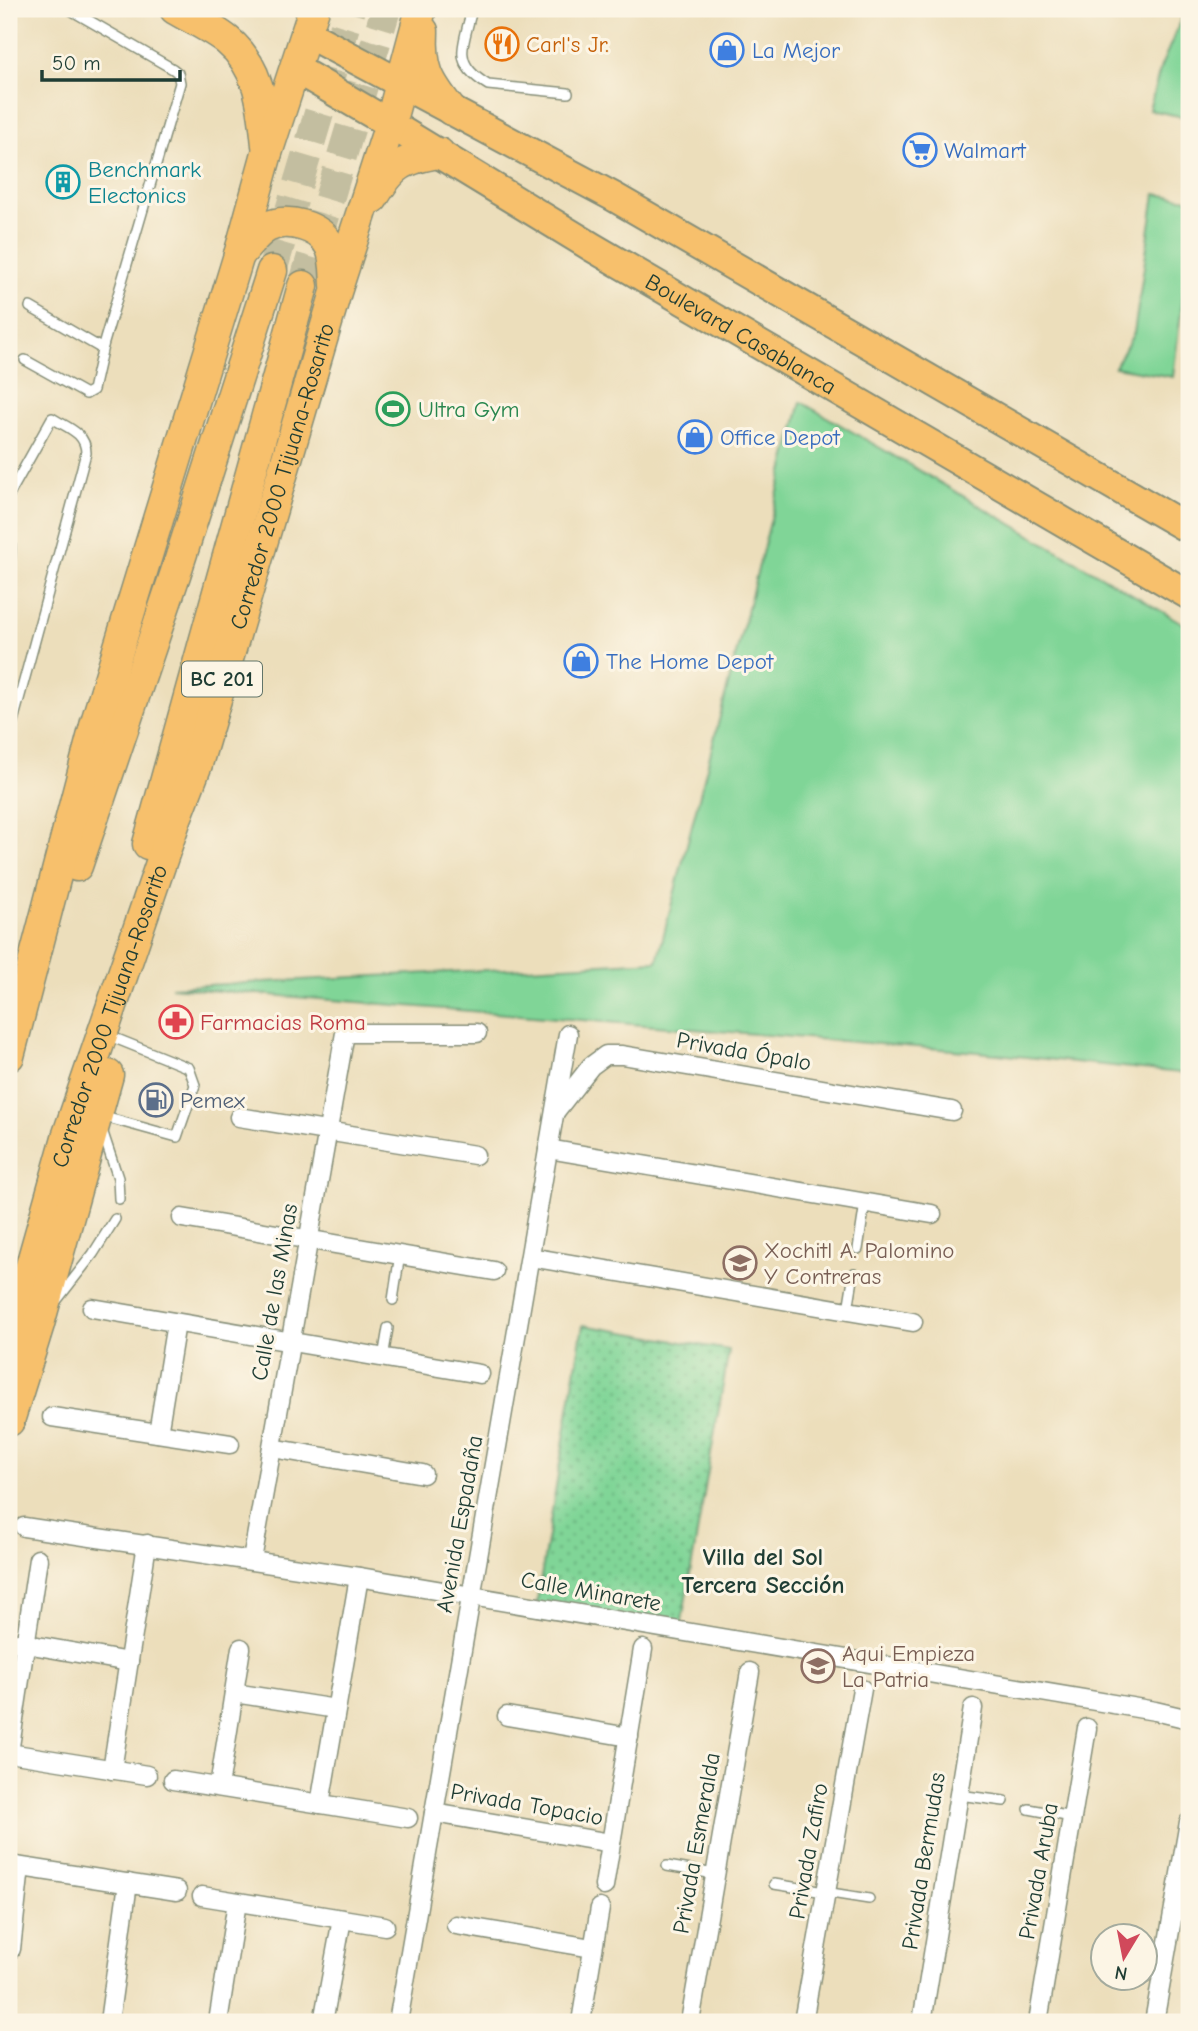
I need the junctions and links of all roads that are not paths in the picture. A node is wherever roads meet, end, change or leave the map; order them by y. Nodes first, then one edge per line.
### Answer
1 (69, 9) edge
2 (175, 9) edge
3 (423, 9) edge
4 (471, 9) edge
5 (310, 21) edge
6 (296, 69) junction
7 (401, 83) junction
8 (568, 93) dead end
9 (451, 110) junction
10 (390, 124) junction
11 (267, 153) junction
12 (439, 153) junction
13 (358, 222) junction
14 (239, 255) junction
15 (272, 271) tunnel mouth
16 (303, 286) tunnel mouth
17 (336, 292) junction
18 (30, 307) dead end
19 (103, 346) junction
20 (25, 360) dead end
21 (9, 495) edge
22 (9, 523) edge
23 (1189, 529) edge
24 (9, 575) edge
25 (1189, 595) edge
26 (96, 722) junction
27 (9, 736) edge
28 (197, 764) junction
29 (9, 988) edge
30 (477, 1032) dead end
31 (568, 1034) dead end
32 (117, 1039) junction
33 (9, 1056) edge
34 (9, 1067) edge
35 (952, 1111) dead end
36 (554, 1113) junction
37 (97, 1115) junction
38 (239, 1117) dead end
39 (327, 1131) junction
40 (68, 1134) junction
41 (548, 1149) junction
42 (475, 1155) dead end
43 (119, 1199) dead end
44 (866, 1203) junction
45 (932, 1214) dead end
46 (182, 1218) dead end
47 (115, 1219) dead end
48 (309, 1239) junction
49 (858, 1249) dead end
50 (400, 1254) junction
51 (530, 1257) junction
52 (494, 1271) dead end
53 (854, 1273) dead end
54 (393, 1300) dead end
55 (92, 1308) dead end
56 (848, 1310) junction
57 (914, 1321) dead end
58 (176, 1323) junction
59 (39, 1324) junction
60 (388, 1328) dead end
61 (290, 1342) junction
62 (9, 1343) edge
63 (383, 1358) junction
64 (481, 1374) dead end
65 (52, 1417) dead end
66 (9, 1421) edge
67 (158, 1433) junction
68 (230, 1444) dead end
69 (272, 1448) junction
70 (423, 1474) dead end
71 (24, 1527) dead end
72 (147, 1544) junction
73 (38, 1559) dead end
74 (252, 1560) junction
75 (359, 1577) junction
76 (471, 1596) junction
77 (17, 1642) edge
78 (241, 1648) dead end
79 (643, 1649) dead end
80 (129, 1662) junction
81 (750, 1672) dead end
82 (862, 1689) dead end
83 (234, 1693) junction
84 (336, 1709) junction
85 (972, 1709) dead end
86 (507, 1716) dead end
87 (1189, 1719) edge
88 (1087, 1728) dead end
89 (629, 1737) junction
90 (9, 1753) edge
91 (112, 1770) junction
92 (147, 1775) dead end
93 (173, 1780) dead end
94 (219, 1787) junction
95 (959, 1794) junction
96 (1004, 1801) dead end
97 (320, 1804) junction
98 (1029, 1809) dead end
99 (434, 1813) junction
100 (1072, 1817) junction
101 (408, 1818) dead end
102 (1189, 1825) edge
103 (611, 1843) junction
104 (14, 1866) edge
105 (667, 1866) dead end
106 (715, 1874) junction
107 (128, 1883) junction
108 (774, 1884) dead end
109 (604, 1886) dead end
110 (177, 1891) dead end
111 (825, 1894) junction
112 (202, 1896) dead end
113 (869, 1899) dead end
114 (237, 1902) junction
115 (600, 1908) dead end
116 (342, 1919) junction
117 (456, 1925) dead end
118 (385, 1926) dead end
119 (592, 1948) junction
120 (11, 1949) dead end
121 (329, 2021) edge
122 (109, 2022) edge
123 (218, 2022) edge
124 (398, 2022) edge
125 (581, 2022) edge
126 (690, 2022) edge
127 (803, 2022) edge
128 (922, 2022) edge
129 (1038, 2022) edge
130 (1154, 2022) edge

1 - 19 lane
2 - 11 highway
3 - 7 highway, Corredor 2000 Tijuana-Rosarito / BC 201
3 - 9 highway
4 - 8 lane
5 - 6 highway
5 - 7 main road
6 - 10 main road, Boulevard Casablanca
6 - 11 highway
7 - 9 main road
7 - 10 highway, Corredor 2000 Tijuana-Rosarito / BC 201
9 - 23 main road
10 - 12 main road, Boulevard Casablanca
10 - 13 highway, Corredor 2000 Tijuana-Rosarito / BC 201
11 - 14 highway
12 - 13 highway
12 - 25 main road, Boulevard Casablanca
13 - 17 highway, Corredor 2000 Tijuana-Rosarito / BC 201
14 - 17 highway
14 - 26 highway
15 - 34 highway
16 - 40 highway
17 - 28 highway, Corredor 2000 Tijuana-Rosarito / BC 201
18 - 19 lane
19 - 20 lane
21 - 27 lane
22 - 24 lane
26 - 29 highway
26 - 33 highway
28 - 32 highway
28 - 40 highway, Corredor 2000 Tijuana-Rosarito / BC 201
30 - 39 street, Calle de las Minas
31 - 36 street, Avenida Espadaña
32 - 37 highway
32 - 37 lane
35 - 36 street, Privada Ópalo
36 - 41 street, Avenida Espadaña
37 - 43 lane
37 - 59 highway
38 - 39 street
39 - 42 street
39 - 48 street, Calle de las Minas
40 - 62 highway, Corredor 2000 Tijuana-Rosarito / BC 201
41 - 44 street
41 - 51 street, Avenida Espadaña
44 - 45 street
44 - 49 lane
46 - 48 street
47 - 59 lane
48 - 50 street
48 - 61 street, Calle de las Minas
50 - 52 street
50 - 54 lane
51 - 56 street
51 - 76 street, Avenida Espadaña
53 - 56 lane
55 - 58 street
56 - 57 street
58 - 61 street
58 - 67 street
59 - 66 highway
60 - 63 lane
61 - 63 street
61 - 69 street, Calle de las Minas
63 - 64 street
65 - 67 street
67 - 68 street
69 - 70 street
69 - 74 street, Calle de las Minas
71 - 72 street, Calle Minarete
72 - 74 street, Calle Minarete
72 - 80 street
73 - 77 street
74 - 75 street, Calle Minarete
75 - 76 street, Calle Minarete
75 - 84 street
76 - 87 street, Calle Minarete
76 - 99 street, Avenida Espadaña
77 - 80 street
77 - 90 street
78 - 83 street
79 - 89 street, Privada Topacio
80 - 91 street
81 - 106 street, Privada Esmeralda
82 - 111 street, Privada Zafiro
83 - 84 street
83 - 94 street
84 - 97 street
85 - 95 street, Privada Bermudas
86 - 89 street
88 - 100 street, Privada Aruba
89 - 103 street, Privada Topacio
90 - 91 street
91 - 92 street
93 - 94 street
94 - 97 street
95 - 96 lane
95 - 128 street, Privada Bermudas
97 - 101 street
98 - 100 lane
99 - 103 street, Privada Topacio
99 - 124 street, Avenida Espadaña
100 - 129 street, Privada Aruba
102 - 130 street
103 - 109 street, Privada Topacio
104 - 107 street
104 - 120 street
105 - 106 lane
106 - 126 street, Privada Esmeralda
107 - 110 street
107 - 122 street
108 - 111 lane
111 - 113 lane
111 - 127 street, Privada Zafiro
112 - 114 street
114 - 116 street
114 - 123 street
115 - 119 street
116 - 118 street
116 - 121 street
117 - 119 street
119 - 125 street

